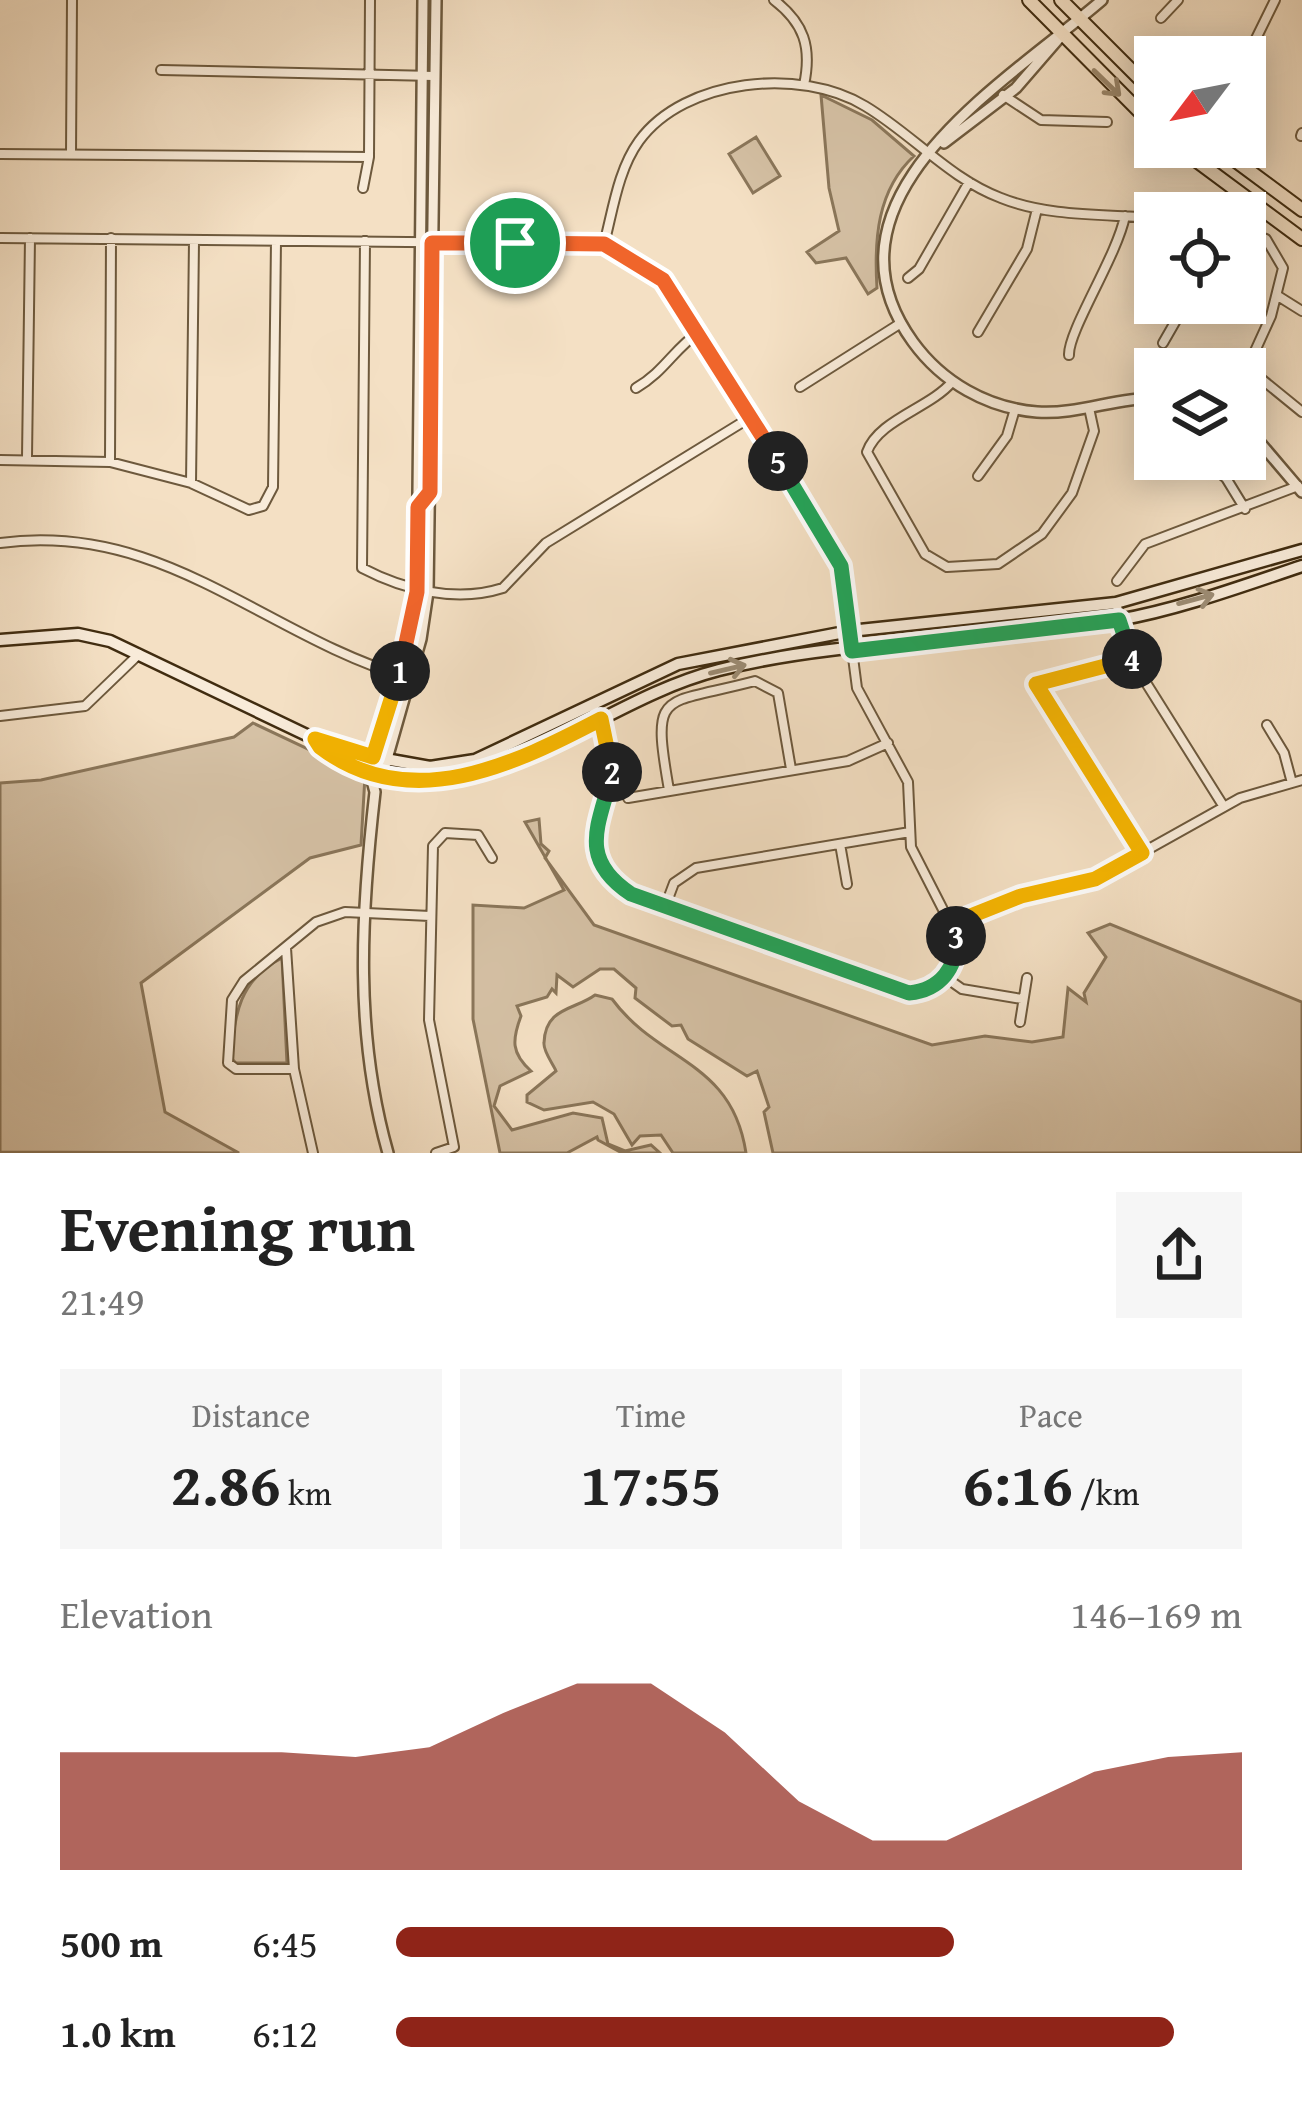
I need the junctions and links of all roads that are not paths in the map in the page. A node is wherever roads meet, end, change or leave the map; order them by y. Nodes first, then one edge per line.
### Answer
1 (72, 0) edge
2 (370, 0) edge
3 (423, 0) edge
4 (436, 0) edge
5 (774, 0) edge
6 (1029, 0) edge
7 (1061, 0) edge
8 (1102, 0) edge
9 (1178, 0) edge
10 (1275, 0) edge
11 (1161, 18) dead end
12 (1079, 20) junction
13 (1060, 36) junction
14 (1257, 36) edge
15 (161, 70) dead end
16 (370, 73) junction
17 (1134, 74) edge
18 (421, 75) junction
19 (434, 76) junction
20 (804, 85) junction
21 (996, 88) junction
22 (1006, 97) junction
23 (1134, 107) edge
24 (1107, 122) dead end
25 (930, 153) junction
26 (0, 154) edge
27 (71, 154) junction
28 (369, 157) junction
29 (1206, 168) edge
30 (1245, 168) edge
31 (969, 182) junction
32 (363, 188) dead end
33 (1037, 209) junction
34 (1302, 210) edge
35 (1125, 216) junction
36 (1134, 217) edge
37 (0, 238) edge
38 (30, 238) junction
39 (111, 238) junction
40 (1302, 239) edge
41 (194, 241) junction
42 (276, 241) junction
43 (365, 241) junction
44 (426, 243) junction
45 (1266, 243) edge
46 (604, 244) junction
47 (908, 278) dead end
48 (419, 295) junction
49 (1278, 296) junction
50 (1302, 311) edge
51 (901, 323) junction
52 (1173, 324) edge
53 (431, 328) junction
54 (699, 332) junction
55 (978, 332) dead end
56 (1162, 343) dead end
57 (1256, 348) edge
58 (1069, 355) dead end
59 (952, 382) junction
60 (1266, 385) edge
61 (636, 388) dead end
62 (800, 388) dead end
63 (1134, 401) edge
64 (1089, 408) junction
65 (1015, 409) junction
66 (1302, 412) edge
67 (751, 417) junction
68 (419, 423) junction
69 (430, 442) junction
70 (1266, 449) edge
71 (27, 457) junction
72 (419, 458) junction
73 (0, 460) edge
74 (110, 461) junction
75 (978, 476) dead end
76 (1227, 480) edge
77 (191, 483) junction
78 (1300, 489) edge
79 (430, 492) junction
80 (418, 507) junction
81 (1245, 509) junction
82 (0, 543) edge
83 (1302, 550) edge
84 (1302, 566) edge
85 (1117, 581) dead end
86 (423, 592) junction
87 (1116, 603) junction
88 (1119, 620) junction
89 (850, 631) junction
90 (0, 640) edge
91 (852, 651) junction
92 (140, 653) junction
93 (1132, 662) junction
94 (404, 677) junction
95 (592, 704) junction
96 (0, 716) edge
97 (601, 719) junction
98 (1267, 724) dead end
99 (315, 739) junction
100 (888, 743) junction
101 (379, 758) junction
102 (791, 769) junction
103 (376, 776) junction
104 (1297, 782) edge
105 (669, 790) junction
106 (628, 798) dead end
107 (1223, 807) junction
108 (910, 832) junction
109 (840, 844) junction
110 (1142, 853) junction
111 (492, 858) dead end
112 (847, 884) dead end
113 (665, 907) junction
114 (364, 913) junction
115 (430, 916) junction
116 (953, 923) junction
117 (286, 946) junction
118 (945, 977) junction
119 (1027, 978) dead end
120 (1022, 999) junction
121 (1020, 1022) dead end
122 (294, 1069) junction
123 (313, 1153) edge
124 (388, 1153) edge
125 (436, 1153) edge

1 - 27 street
2 - 16 street
3 - 18 street
4 - 19 street
5 - 20 street
6 - 13 main road
7 - 12 main road
8 - 12 street
9 - 11 street
10 - 14 street
12 - 13 street
12 - 17 main road
13 - 21 street
13 - 22 street
13 -> 23 main road
15 - 16 street
16 - 18 street
16 - 28 street
18 - 19 street
18 - 44 street
19 - 44 street
20 - 25 street
20 - 46 street
21 - 22 street
21 - 25 street
22 - 24 street
22 - 25 street
25 - 31 street
25 - 51 street
26 - 27 street
27 - 28 street
28 - 32 street
29 - 40 main road
30 - 34 main road
31 - 33 street
31 - 47 street
33 - 35 street
33 - 55 street
35 - 36 street
35 - 58 street
37 - 38 street
38 - 39 street
38 - 71 street
39 - 41 street
39 - 74 street
41 - 42 street
41 - 77 street
42 - 43 street
42 - 77 street
43 - 44 street
43 - 86 street
44 - 46 street
44 - 48 street
44 - 53 street
45 - 49 street
46 - 54 street
48 - 53 street
48 - 68 street
49 - 50 street
49 - 57 street
51 - 59 street
51 - 62 street
52 - 56 street
53 - 69 street
54 - 61 street
54 - 67 street
59 - 64 street
59 - 65 street
60 - 66 street
63 - 64 street
64 - 65 street
65 - 75 street
67 - 86 street
67 - 89 street
68 - 69 street
68 - 72 street
69 - 72 street
69 - 79 street
70 - 78 street
71 - 73 street
71 - 74 street
72 - 80 street
74 - 77 street
76 - 81 street
78 - 81 street
79 - 80 street
79 - 86 street
80 - 86 street
81 - 85 street
82 - 94 street
83 - 87 main road
88 -> 84 main road
86 - 94 street
87 - 88 street
87 - 89 main road
88 - 91 main road
88 - 93 street
89 - 91 street
89 - 95 main road
90 - 92 main road
97 -> 91 main road
91 - 100 street
92 - 96 street
92 - 99 main road
93 - 107 street
93 - 110 street
94 - 101 street
95 - 97 street
95 - 101 main road
97 - 103 main road
97 - 113 street
98 - 104 street
99 - 101 main road
99 - 103 main road
100 - 102 street
100 - 108 street
101 - 103 street
102 - 105 street
102 - 105 street
103 - 114 street
104 - 107 street
105 - 106 street
107 - 110 street
108 - 109 street
108 - 116 street
109 - 112 street
109 - 113 street
110 - 116 street
111 - 115 street
113 - 118 street
114 - 115 street
114 - 117 street
114 - 124 street
115 - 125 street
116 - 118 street
117 - 122 street
117 - 122 street
118 - 120 street
119 - 120 street
120 - 121 street
122 - 123 street

